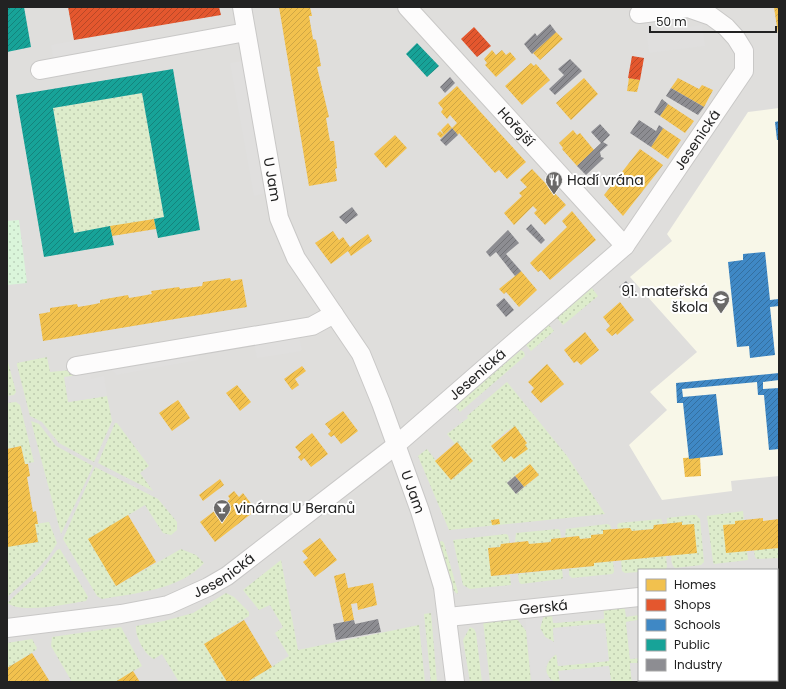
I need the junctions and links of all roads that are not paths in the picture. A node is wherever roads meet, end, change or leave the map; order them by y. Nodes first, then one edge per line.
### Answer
1 (242, 7) edge
2 (408, 7) edge
3 (639, 14) dead end
4 (246, 32) junction
5 (40, 70) dead end
6 (625, 246) junction
7 (334, 314) junction
8 (76, 366) dead end
9 (395, 446) junction
10 (638, 598) edge
11 (448, 617) junction
12 (7, 628) edge
13 (455, 682) edge

1 - 4 street, U Jam
2 - 6 street, Hořejší
3 - 6 street, Jesenická
4 - 5 street
4 - 7 street, U Jam
6 - 9 street, Jesenická
7 - 8 street
7 - 9 street, U Jam
9 - 11 street, U Jam
9 - 12 street, Jesenická
10 - 11 street, Gerská
11 - 13 street, U Jam

